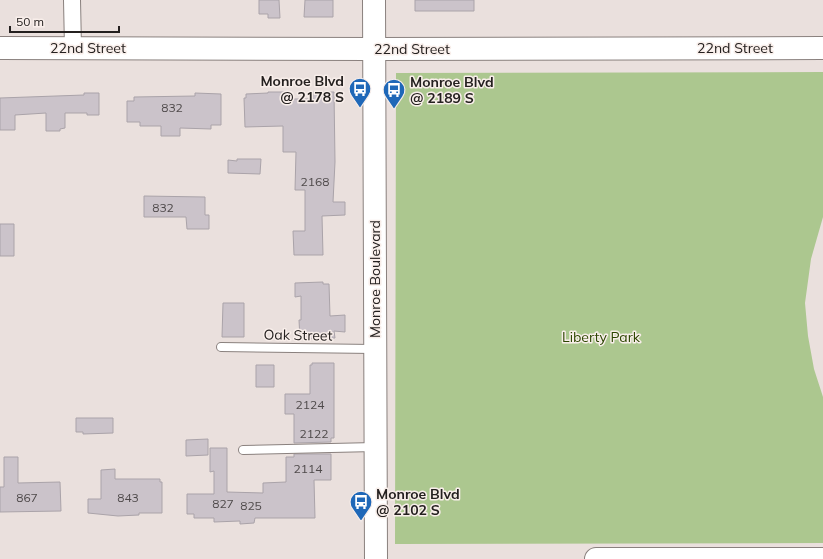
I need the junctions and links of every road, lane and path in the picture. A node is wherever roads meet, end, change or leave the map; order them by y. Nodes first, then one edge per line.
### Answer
1 (72, 0) edge
2 (374, 0) edge
3 (0, 48) edge
4 (72, 48) junction
5 (823, 48) edge
6 (374, 49) junction
7 (221, 347) dead end
8 (375, 348) junction
9 (376, 446) junction
10 (243, 450) dead end
11 (376, 559) edge
12 (596, 559) edge
13 (823, 559) edge

1 - 4 street
2 - 6 street, Monroe Boulevard
3 - 4 street, 22nd Street
4 - 6 street, 22nd Street
5 - 6 street, 22nd Street
6 - 8 street, Monroe Boulevard
7 - 8 lane, Oak Street
8 - 9 street, Monroe Boulevard
9 - 10 lane
9 - 11 street, Monroe Boulevard
12 - 13 street

